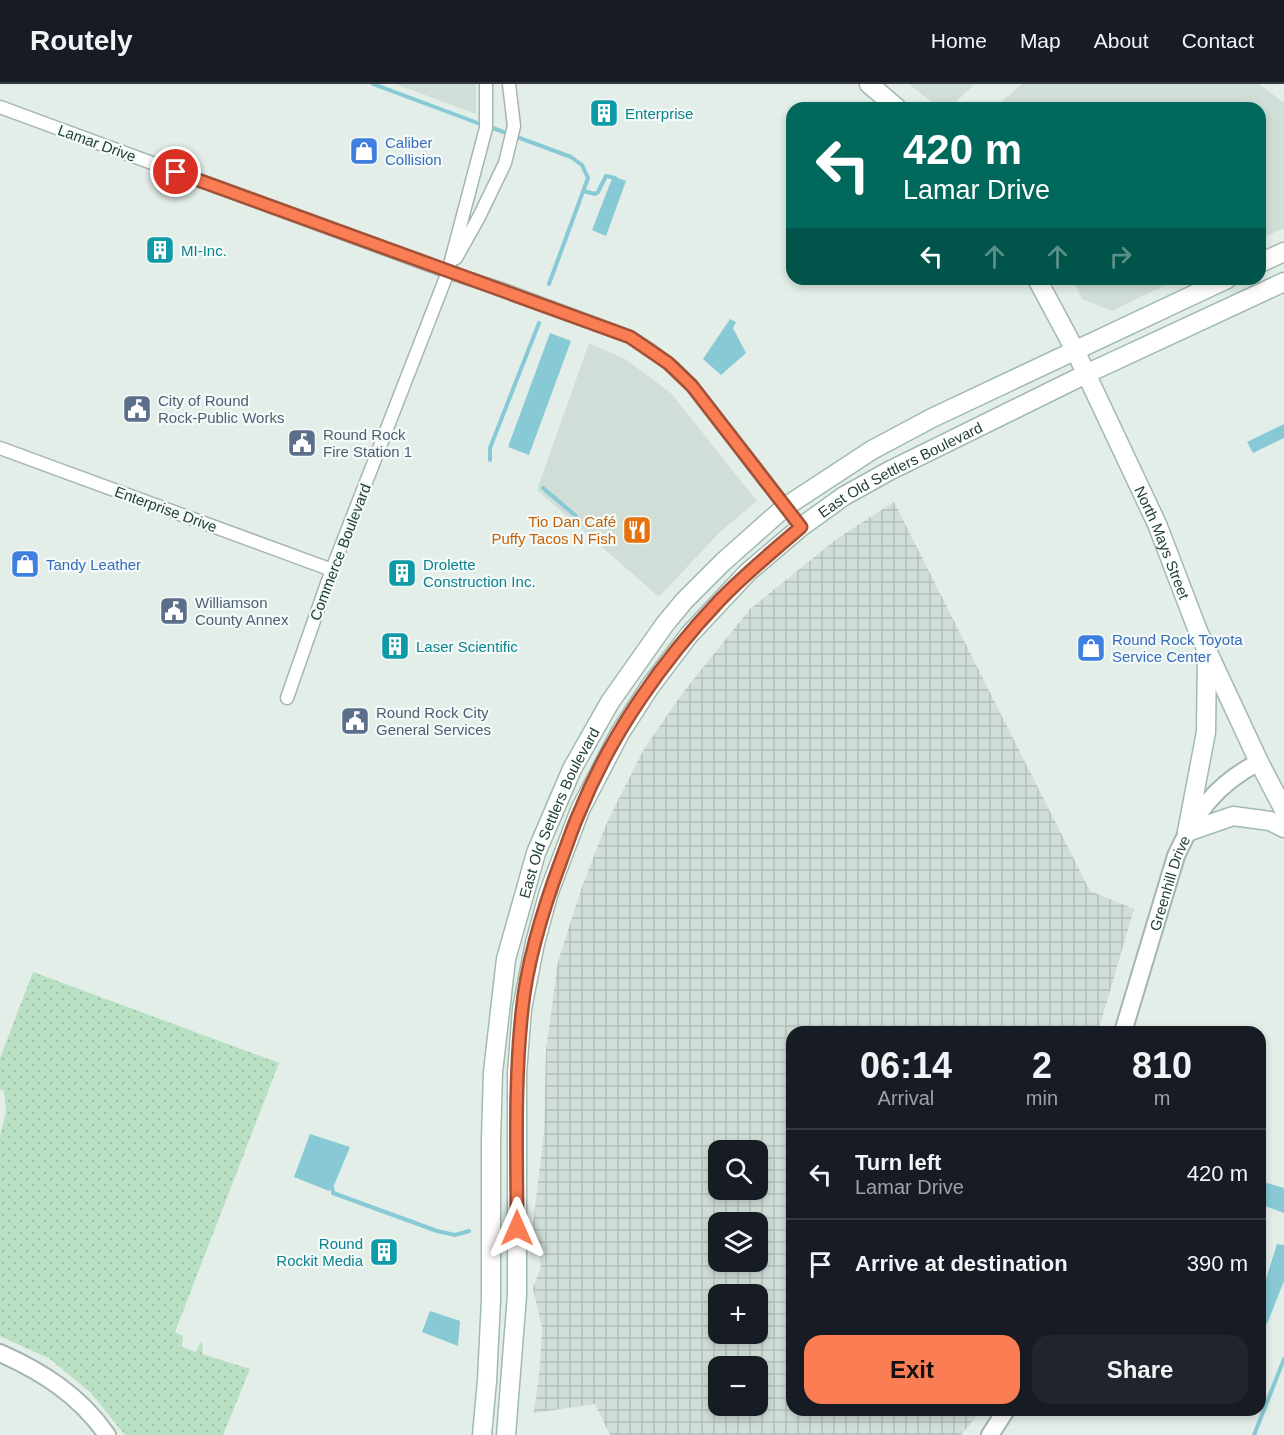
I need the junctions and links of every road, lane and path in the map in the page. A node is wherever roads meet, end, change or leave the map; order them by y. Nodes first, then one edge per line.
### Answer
1 (486, 84) edge
2 (509, 84) edge
3 (869, 84) edge
4 (890, 102) edge
5 (0, 107) edge
6 (1284, 252) edge
7 (1266, 260) edge
8 (448, 273) junction
9 (1284, 282) edge
10 (1040, 285) edge
11 (1214, 285) edge
12 (1075, 350) junction
13 (1086, 374) junction
14 (0, 448) edge
15 (785, 507) junction
16 (801, 527) junction
17 (332, 570) junction
18 (1207, 648) junction
19 (287, 698) dead end
20 (1259, 762) junction
21 (1284, 810) edge
22 (1284, 828) edge
23 (1186, 832) junction
24 (1125, 1026) edge
25 (0, 1353) edge
26 (1002, 1416) edge
27 (107, 1435) edge
28 (482, 1435) edge
29 (506, 1435) edge
30 (990, 1435) edge

1 - 8 street, Commerce Boulevard
2 - 8 street, Commerce Boulevard
3 - 4 main road
5 - 8 street, Lamar Drive
6 - 7 main road
8 - 15 street, Lamar Drive
8 - 17 street, Commerce Boulevard
9 - 13 main road, East Old Settlers Boulevard
10 - 12 main road, North Mays Street
11 - 12 main road, East Old Settlers Boulevard
12 - 13 main road, North Mays Street
12 - 15 main road, East Old Settlers Boulevard
13 - 16 main road, East Old Settlers Boulevard
13 - 18 main road, North Mays Street
14 - 17 street, Enterprise Drive
15 - 16 street, Lamar Drive
15 - 28 main road, East Old Settlers Boulevard
16 - 29 main road, East Old Settlers Boulevard
17 - 19 street, Commerce Boulevard
18 - 20 main road, North Mays Street
18 - 23 main road
20 - 21 main road, North Mays Street
20 - 23 street, Greenhill Drive
22 - 23 main road
23 - 24 street, Greenhill Drive
25 - 27 street
26 - 30 street

